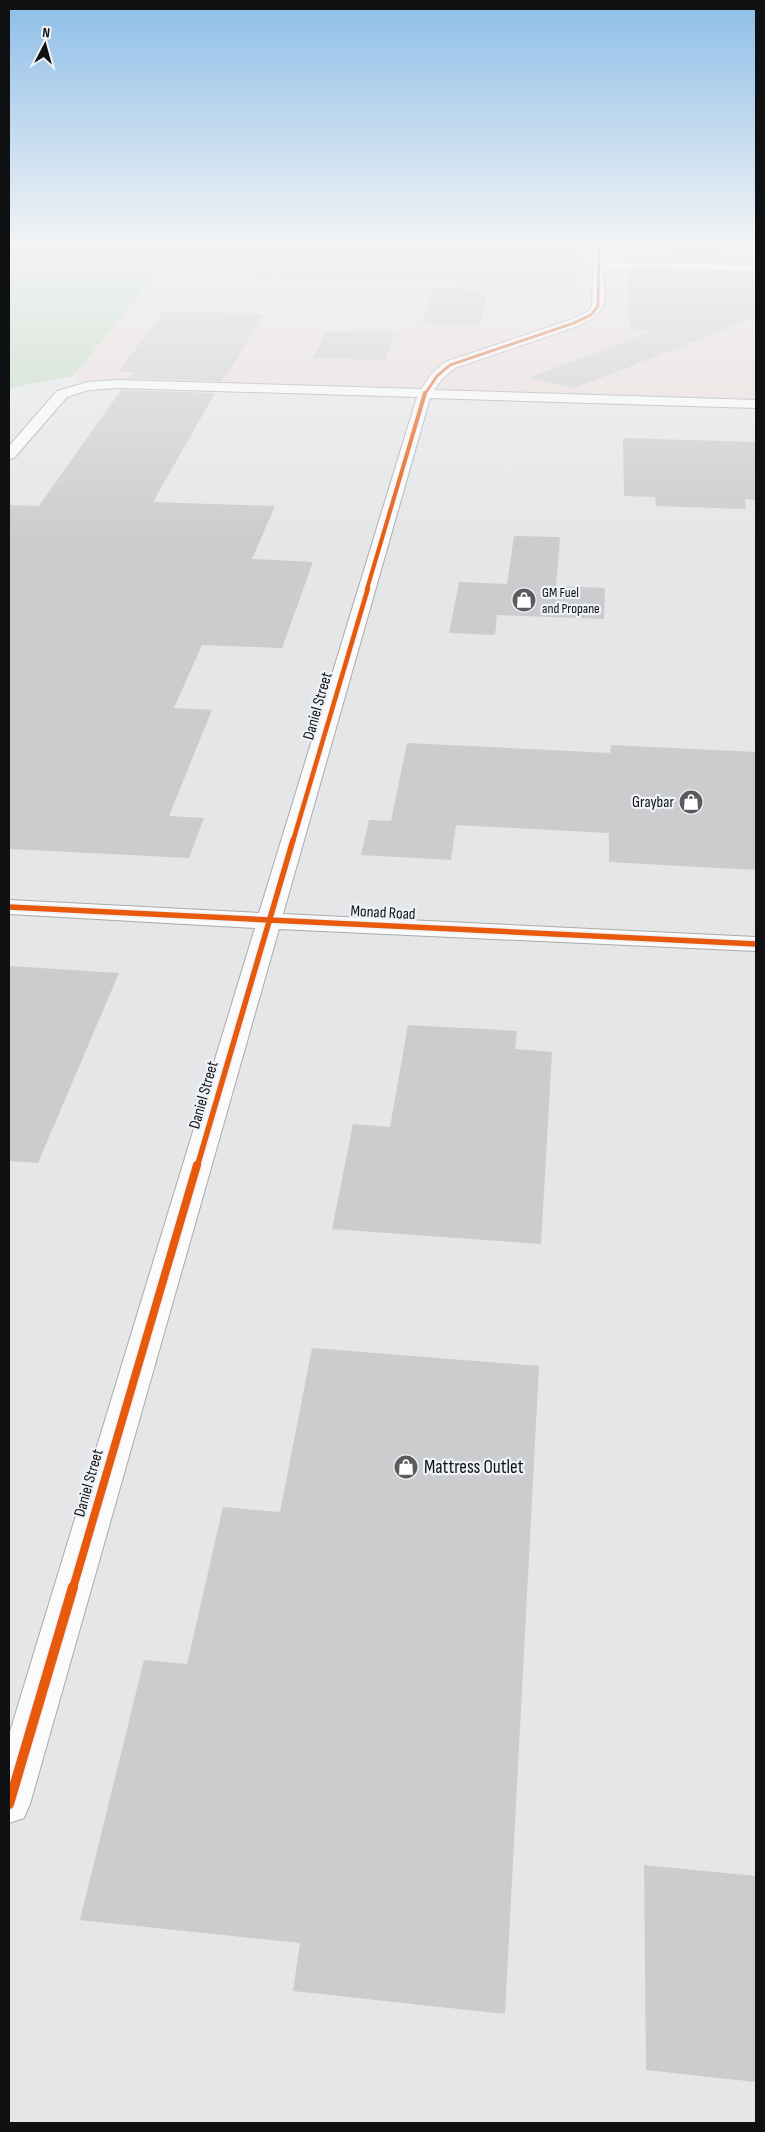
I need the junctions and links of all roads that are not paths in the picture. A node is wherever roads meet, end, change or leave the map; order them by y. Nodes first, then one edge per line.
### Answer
1 (516, 342) edge
2 (425, 393) junction
3 (756, 404) edge
4 (9, 455) edge
5 (9, 907) edge
6 (269, 921) junction
7 (756, 944) edge
8 (9, 1804) edge

1 - 2 street
2 - 3 street
2 - 4 street
2 - 6 street, Daniel Street
5 - 6 street, Monad Road
6 - 7 street, Monad Road
6 - 8 street, Daniel Street

